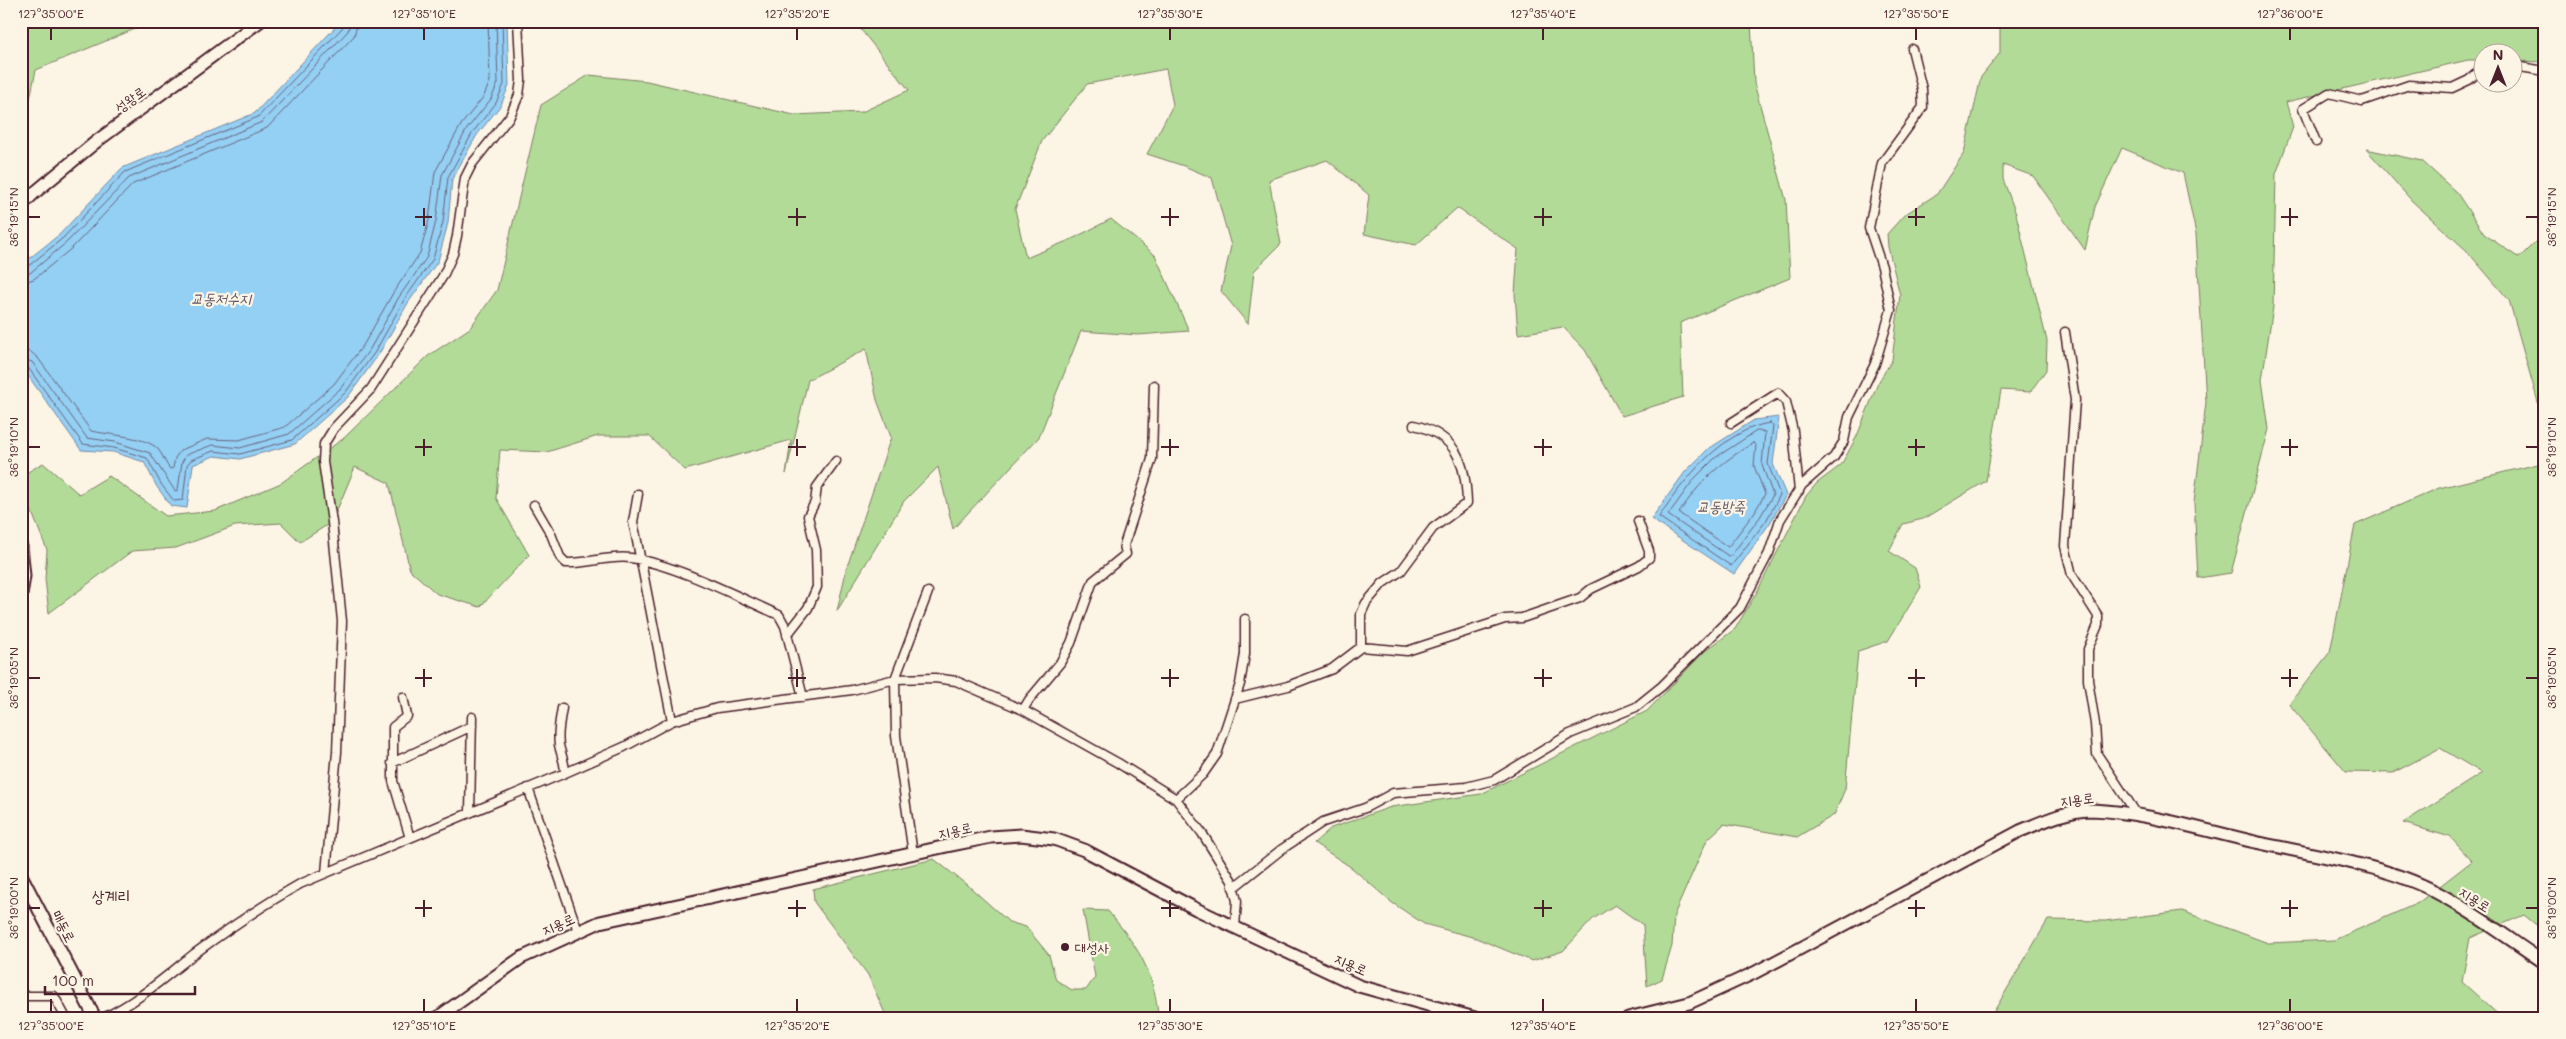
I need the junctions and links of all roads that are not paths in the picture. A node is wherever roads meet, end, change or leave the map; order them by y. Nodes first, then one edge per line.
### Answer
1 (260, 21) edge
2 (518, 21) edge
3 (1912, 49) dead end
4 (2524, 68) edge
5 (2545, 71) edge
6 (2474, 76) edge
7 (2316, 142) dead end
8 (21, 206) edge
9 (2065, 332) dead end
10 (1154, 385) dead end
11 (1731, 423) dead end
12 (1414, 425) dead end
13 (836, 461) dead end
14 (1800, 491) junction
15 (638, 494) dead end
16 (534, 505) dead end
17 (1638, 521) dead end
18 (21, 546) edge
19 (641, 560) junction
20 (928, 592) dead end
21 (21, 595) edge
22 (1245, 619) dead end
23 (787, 635) junction
24 (1361, 647) junction
25 (896, 679) junction
26 (403, 697) dead end
27 (803, 697) junction
28 (1235, 699) junction
29 (562, 708) dead end
30 (1023, 710) junction
31 (472, 717) dead end
32 (672, 721) junction
33 (472, 726) junction
34 (392, 763) junction
35 (565, 773) junction
36 (528, 788) junction
37 (1176, 799) junction
38 (470, 812) junction
39 (2138, 816) junction
40 (410, 838) junction
41 (912, 854) junction
42 (326, 873) junction
43 (21, 875) edge
44 (1234, 888) junction
45 (1235, 927) junction
46 (578, 931) junction
47 (2545, 963) edge
48 (21, 996) edge
49 (66, 1018) edge
50 (95, 1018) edge
51 (103, 1018) edge
52 (437, 1018) edge
53 (1475, 1018) edge
54 (1628, 1018) edge

1 - 8 street, 성왕로
2 - 42 street
3 - 14 street
4 - 5 street
6 - 7 street
9 - 39 street
10 - 30 street
11 - 14 street
12 - 24 street
13 - 23 street
14 - 44 street
15 - 19 street
16 - 19 street
17 - 24 street
18 - 21 street
19 - 23 street
19 - 32 street
20 - 25 street
22 - 28 street
23 - 27 street
24 - 28 street
25 - 27 street
25 - 30 street
25 - 41 street
26 - 34 street
27 - 32 street
28 - 37 street
29 - 35 street
30 - 37 street
31 - 33 street
32 - 35 street
33 - 34 street
33 - 38 street
34 - 40 street
35 - 36 street
36 - 38 street
36 - 46 street
37 - 44 street
38 - 40 street
39 - 47 street, 지용로
39 - 54 street, 지용로
40 - 42 street
41 - 45 street, 지용로
41 - 46 street, 지용로
42 - 51 street
43 - 50 street, 매동로
44 - 45 street
45 - 53 street, 지용로
46 - 52 street, 지용로
48 - 49 street

